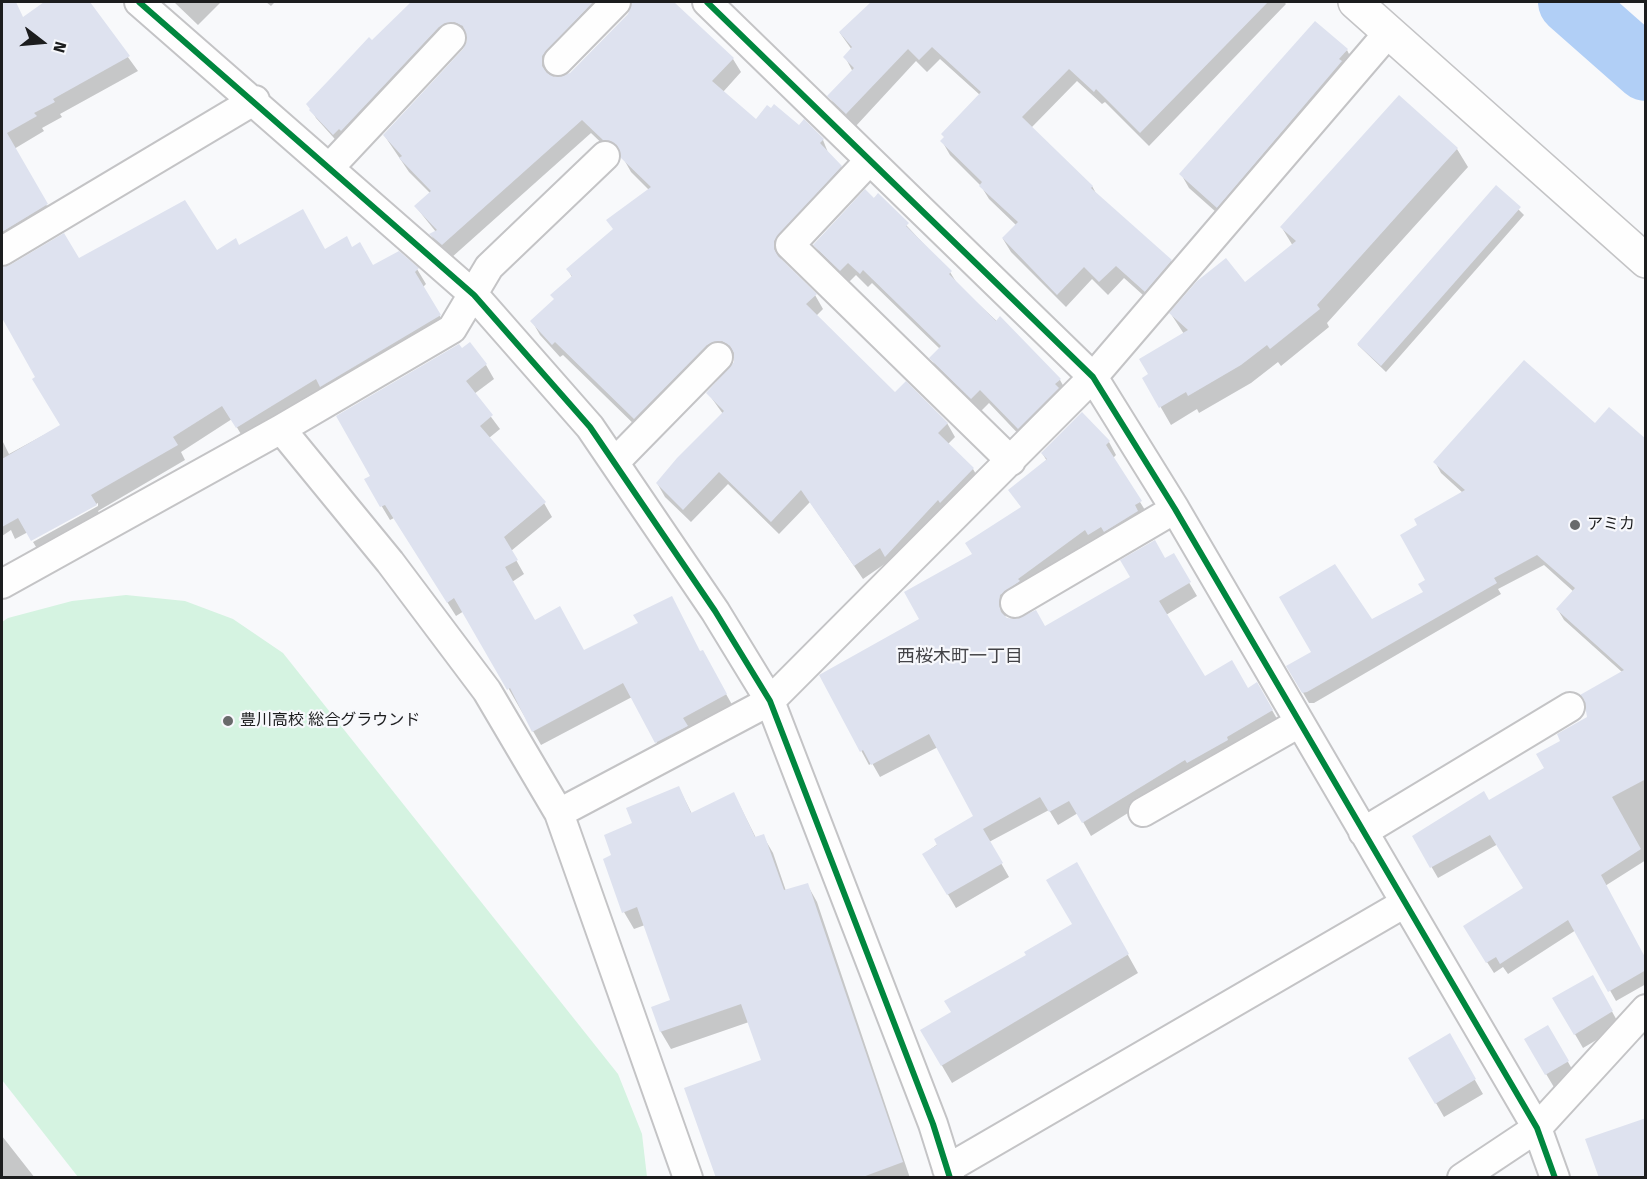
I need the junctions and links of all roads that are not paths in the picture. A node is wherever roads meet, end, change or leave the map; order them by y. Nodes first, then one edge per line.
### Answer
1 (139, 2) edge
2 (616, 2) edge
3 (707, 2) edge
4 (1355, 2) edge
5 (1389, 32) junction
6 (451, 39) dead end
7 (558, 61) dead end
8 (255, 100) junction
9 (605, 156) dead end
10 (869, 161) junction
11 (330, 167) junction
12 (2, 251) edge
13 (1646, 261) edge
14 (474, 295) junction
15 (718, 357) dead end
16 (1093, 377) junction
17 (281, 429) junction
18 (1011, 461) junction
19 (615, 462) junction
20 (1175, 509) junction
21 (2, 585) edge
22 (1015, 603) dead end
23 (770, 701) junction
24 (1570, 706) dead end
25 (1299, 723) junction
26 (1143, 812) dead end
27 (559, 813) junction
28 (1363, 832) junction
29 (1405, 903) junction
30 (1646, 1009) edge
31 (1537, 1128) junction
32 (948, 1173) edge
33 (688, 1178) edge
34 (1462, 1178) edge
35 (1555, 1178) edge

1 - 8 street
2 - 7 street
3 - 10 street
4 - 5 street
5 - 13 street
5 - 16 street
6 - 11 street
8 - 11 street
8 - 12 street
9 - 14 street
10 - 16 street
10 - 18 street
11 - 14 street
14 - 17 street
14 - 19 street
15 - 19 street
16 - 18 street
16 - 20 street
17 - 21 street
17 - 27 street
18 - 23 street
19 - 23 street
20 - 22 street
20 - 25 street
23 - 27 street
23 - 32 street
24 - 28 street
25 - 26 street
25 - 28 street
27 - 33 street
28 - 29 street
29 - 31 street
29 - 32 street
30 - 31 street
31 - 34 street
31 - 35 street

